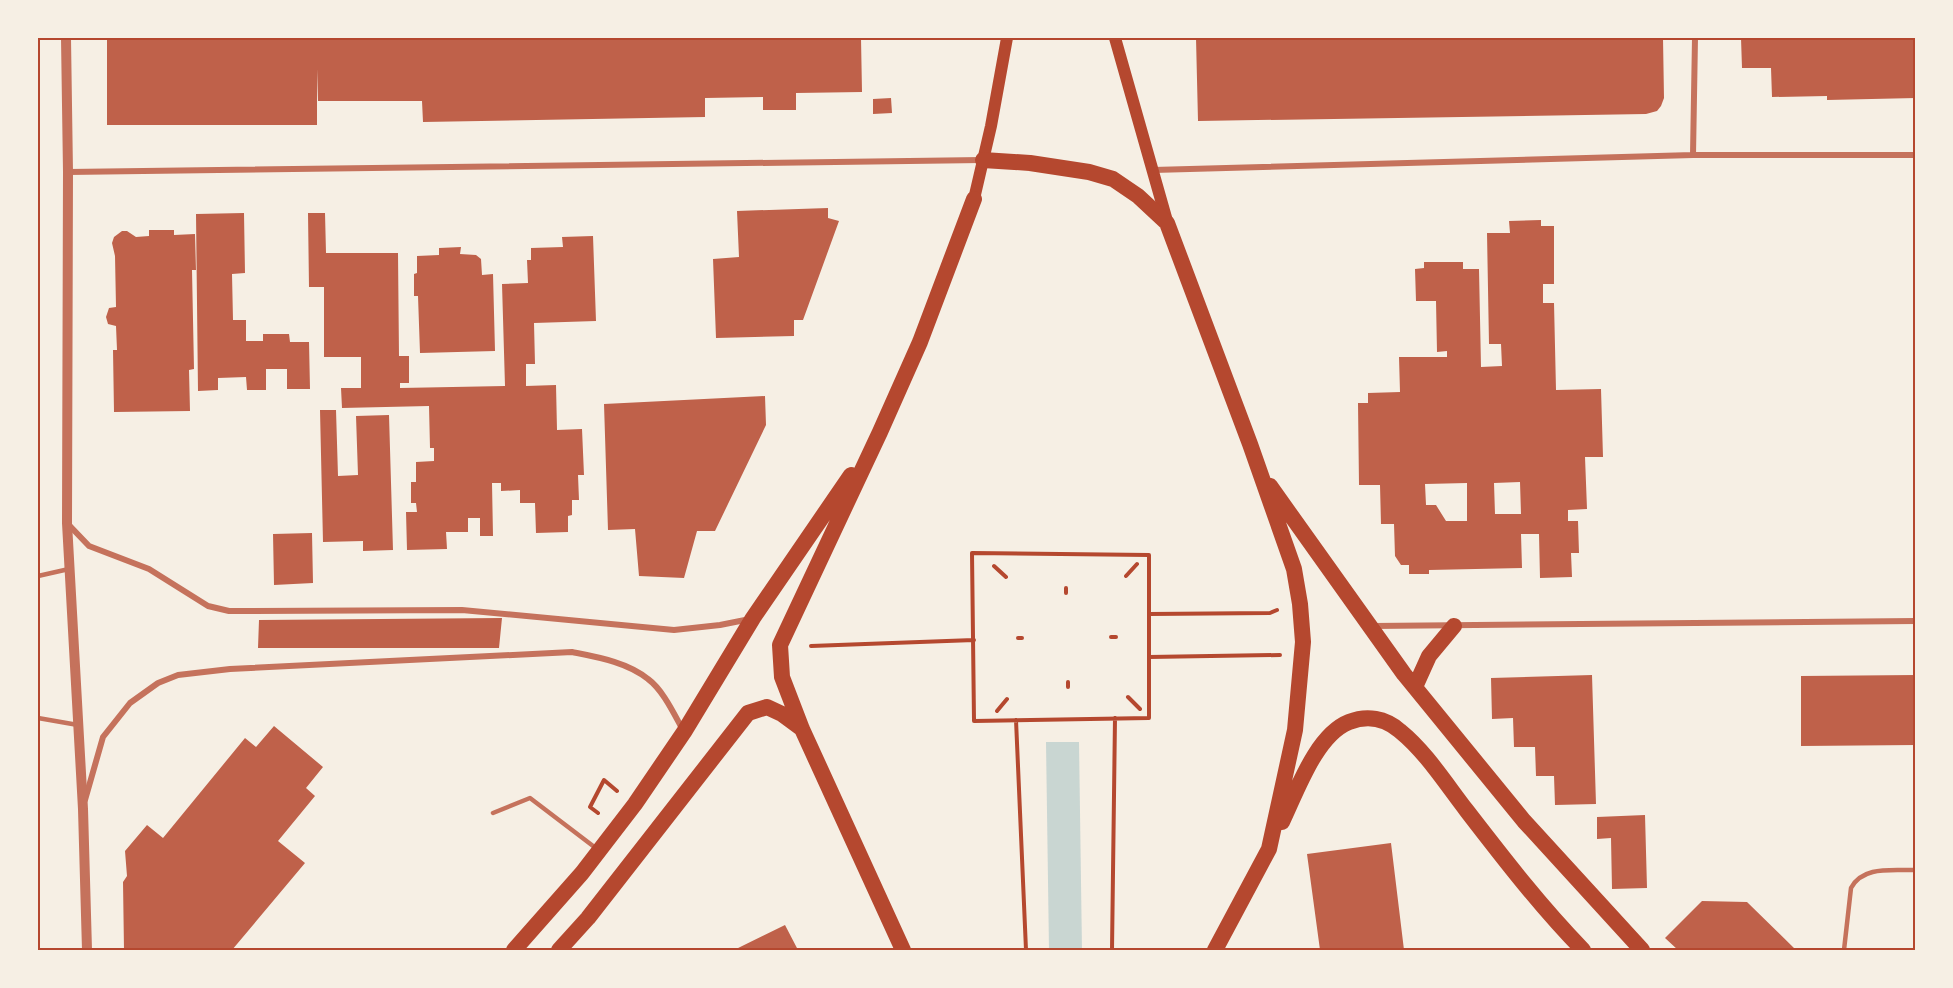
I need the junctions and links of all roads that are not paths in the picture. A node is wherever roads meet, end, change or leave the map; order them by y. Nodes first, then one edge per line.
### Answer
1 (66, 38) edge
2 (1007, 38) edge
3 (1115, 38) edge
4 (1695, 38) edge
5 (1694, 155) junction
6 (1916, 155) edge
7 (983, 159) junction
8 (1152, 170) junction
9 (68, 172) junction
10 (974, 199) joint
11 (1167, 223) junction
12 (880, 432) junction
13 (1258, 468) junction
14 (67, 523) junction
15 (69, 568) junction
16 (38, 576) edge
17 (753, 618) junction
18 (1916, 621) edge
19 (1369, 626) junction
20 (1454, 626) junction
21 (1415, 687) junction
22 (38, 718) edge
23 (78, 725) junction
24 (802, 729) junction
25 (684, 732) junction
26 (83, 809) junction
27 (493, 813) dead end
28 (1269, 849) junction
29 (599, 851) junction
30 (1916, 870) edge
31 (87, 951) edge
32 (514, 951) edge
33 (559, 951) edge
34 (903, 951) edge
35 (1215, 951) edge
36 (1583, 951) edge
37 (1642, 951) edge
38 (1844, 951) edge

1 - 9 street
2 - 7 main road
3 - 8 main road
4 - 5 street
5 - 6 street
5 - 8 street
7 - 9 street
7 - 10 main road
7 - 11 highway
8 - 11 main road
9 - 14 street
10 - 12 highway
11 - 13 highway
12 - 17 highway
12 - 24 highway
13 - 19 highway
13 - 28 highway
14 - 15 street
14 - 17 street
15 - 16 lane
15 - 23 street
17 - 25 highway
18 - 20 street
19 - 20 street
19 - 21 highway
20 - 21 highway
21 - 37 highway
22 - 23 lane
23 - 26 street
24 - 33 highway
24 - 34 highway
25 - 26 street
25 - 29 highway
26 - 31 street
27 - 29 lane
28 - 35 highway
28 - 36 highway
29 - 32 highway
30 - 38 lane

